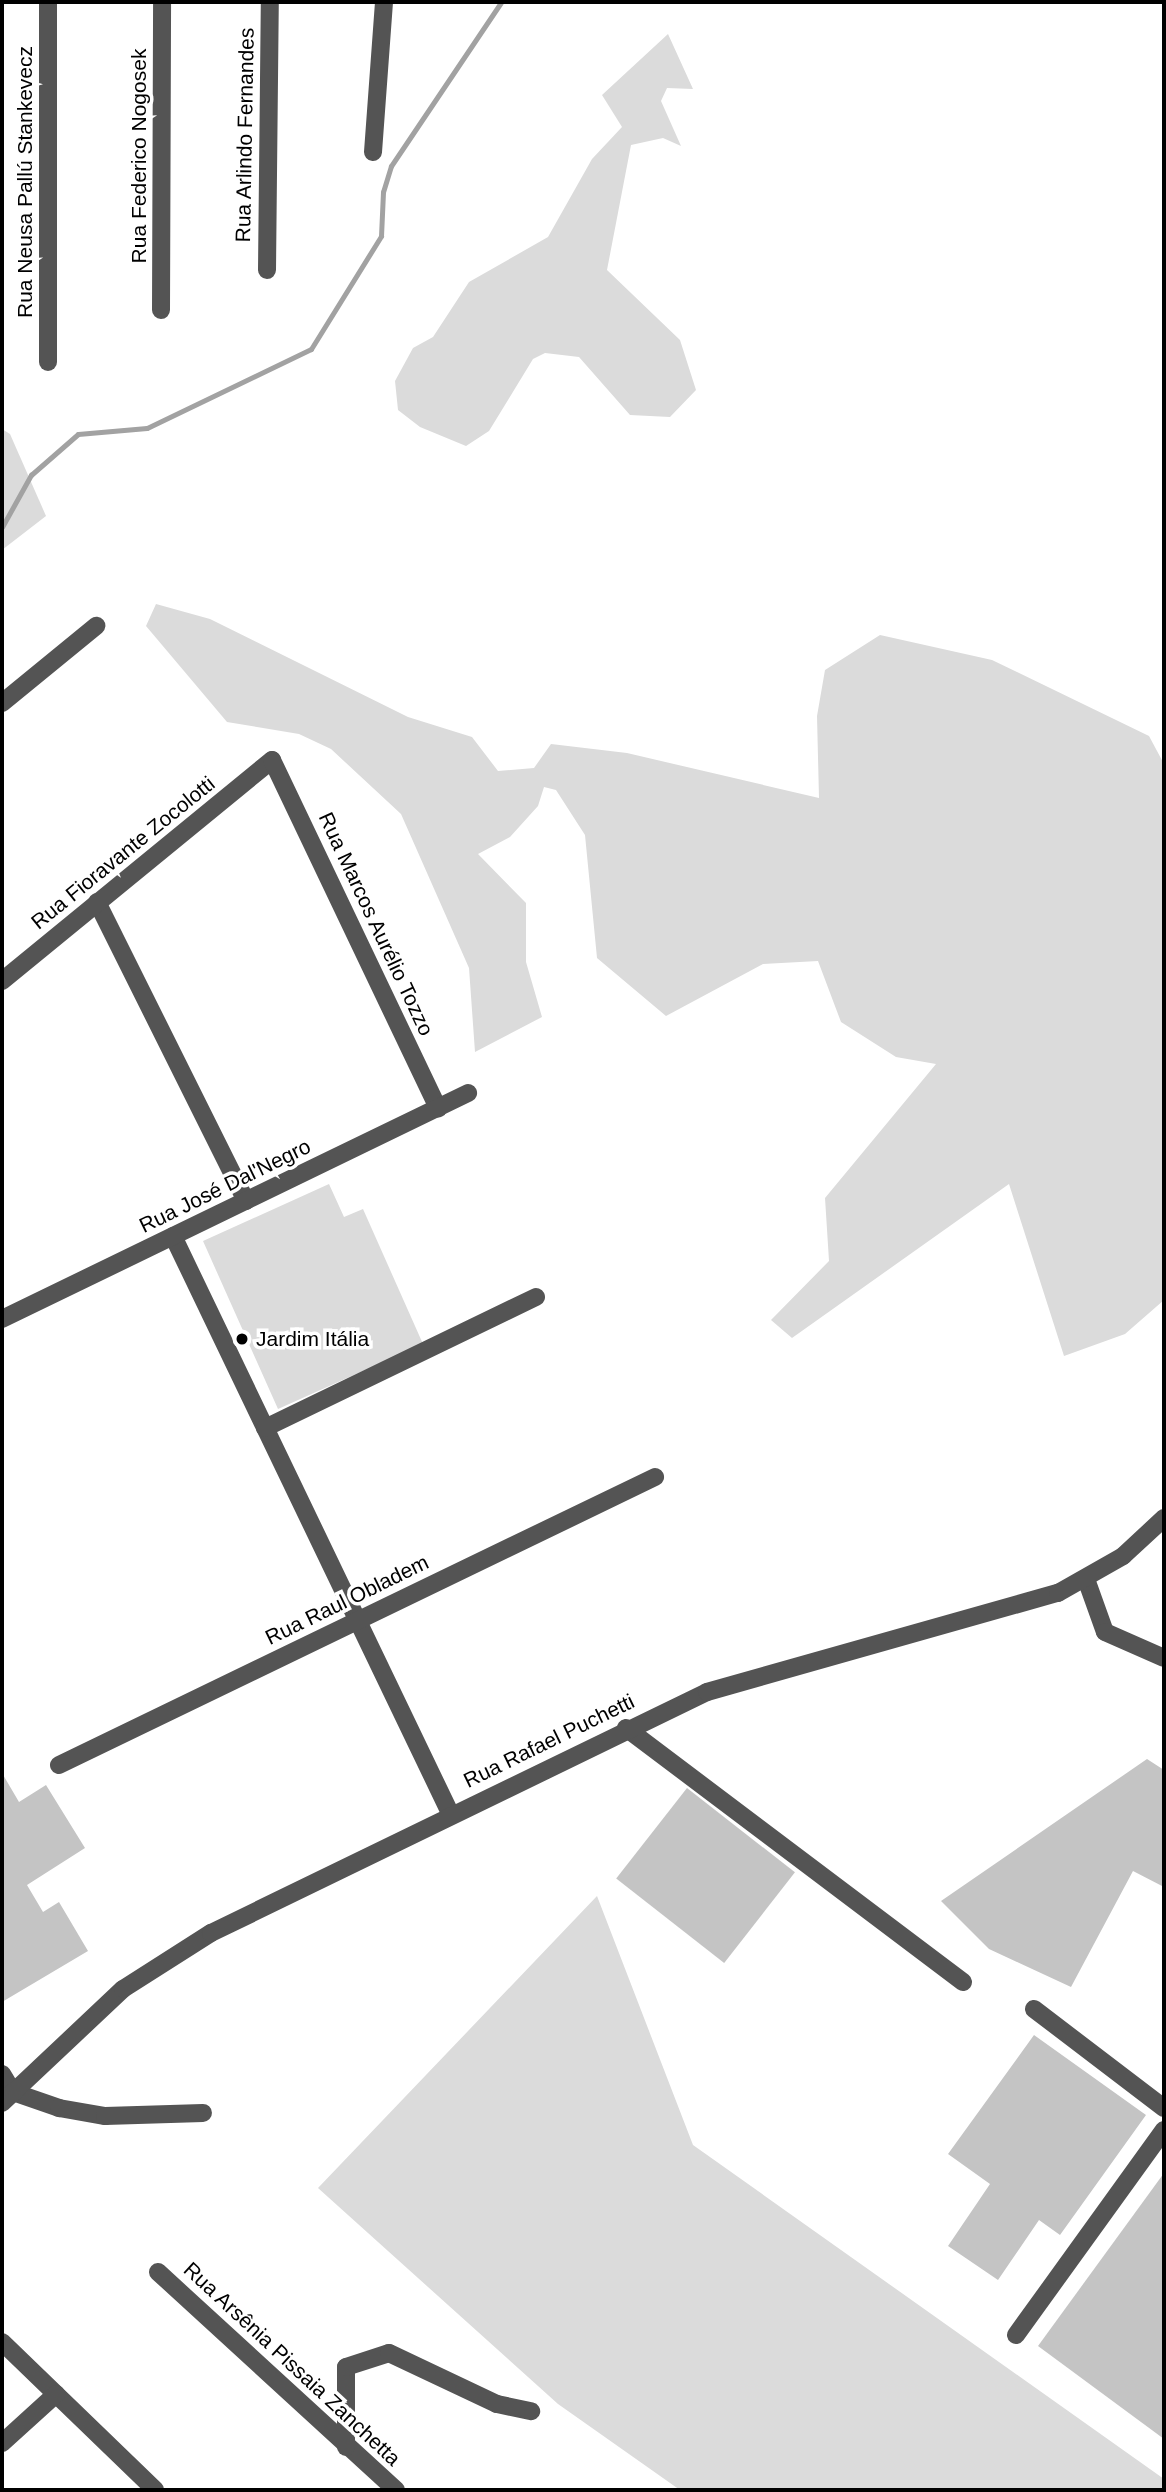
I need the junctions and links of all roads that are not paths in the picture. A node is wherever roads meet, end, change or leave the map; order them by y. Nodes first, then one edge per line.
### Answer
1 (48, 2) edge
2 (162, 2) edge
3 (270, 2) edge
4 (384, 2) edge
5 (373, 152) dead end
6 (267, 270) dead end
7 (160, 310) dead end
8 (48, 362) dead end
9 (96, 626) dead end
10 (2, 703) edge
11 (272, 760) joint
12 (97, 902) junction
13 (2, 981) edge
14 (468, 1093) dead end
15 (438, 1108) junction
16 (246, 1201) junction
17 (173, 1236) junction
18 (536, 1297) dead end
19 (2, 1320) edge
20 (265, 1428) junction
21 (655, 1477) dead end
22 (1164, 1518) edge
23 (1086, 1580) junction
24 (358, 1620) junction
25 (1164, 1658) edge
26 (626, 1728) junction
27 (60, 1765) dead end
28 (451, 1815) junction
29 (963, 1982) dead end
30 (1034, 2009) dead end
31 (2, 2074) edge
32 (7, 2097) edge
33 (1164, 2108) edge
34 (203, 2113) dead end
35 (1164, 2130) edge
36 (158, 2272) dead end
37 (1016, 2335) dead end
38 (2, 2342) edge
39 (56, 2395) junction
40 (531, 2411) dead end
41 (2, 2443) edge
42 (346, 2447) junction
43 (155, 2490) edge
44 (396, 2490) edge

1 - 8 street, Rua Neusa Pallú Stankevecz
2 - 7 street, Rua Federico Nogosek
3 - 6 street, Rua Arlindo Fernandes
4 - 5 street
9 - 10 street
11 - 12 street, Rua Fioravante Zocolotti
11 - 15 street, Rua Marcos Aurélio Tozzo
12 - 13 street, Rua Fioravante Zocolotti
12 - 16 street
14 - 15 street, Rua José Dal'Negro
15 - 16 street, Rua José Dal'Negro
16 - 17 street, Rua José Dal'Negro
17 - 19 street, Rua José Dal'Negro
17 - 20 street
18 - 20 street
20 - 24 street
21 - 24 street, Rua Raul Obladem
22 - 23 street, Rua Rafael Puchetti
23 - 25 street
23 - 26 street, Rua Rafael Puchetti
24 - 27 street, Rua Raul Obladem
24 - 28 street
26 - 28 street, Rua Rafael Puchetti
26 - 29 street
28 - 32 street, Rua Rafael Puchetti
30 - 33 street
31 - 32 street
32 - 34 street
35 - 37 street
36 - 42 street, Rua Arsênia Pissaia Zanchetta
38 - 39 street
39 - 41 street
39 - 43 street
40 - 42 street
42 - 44 street, Rua Arsênia Pissaia Zanchetta

